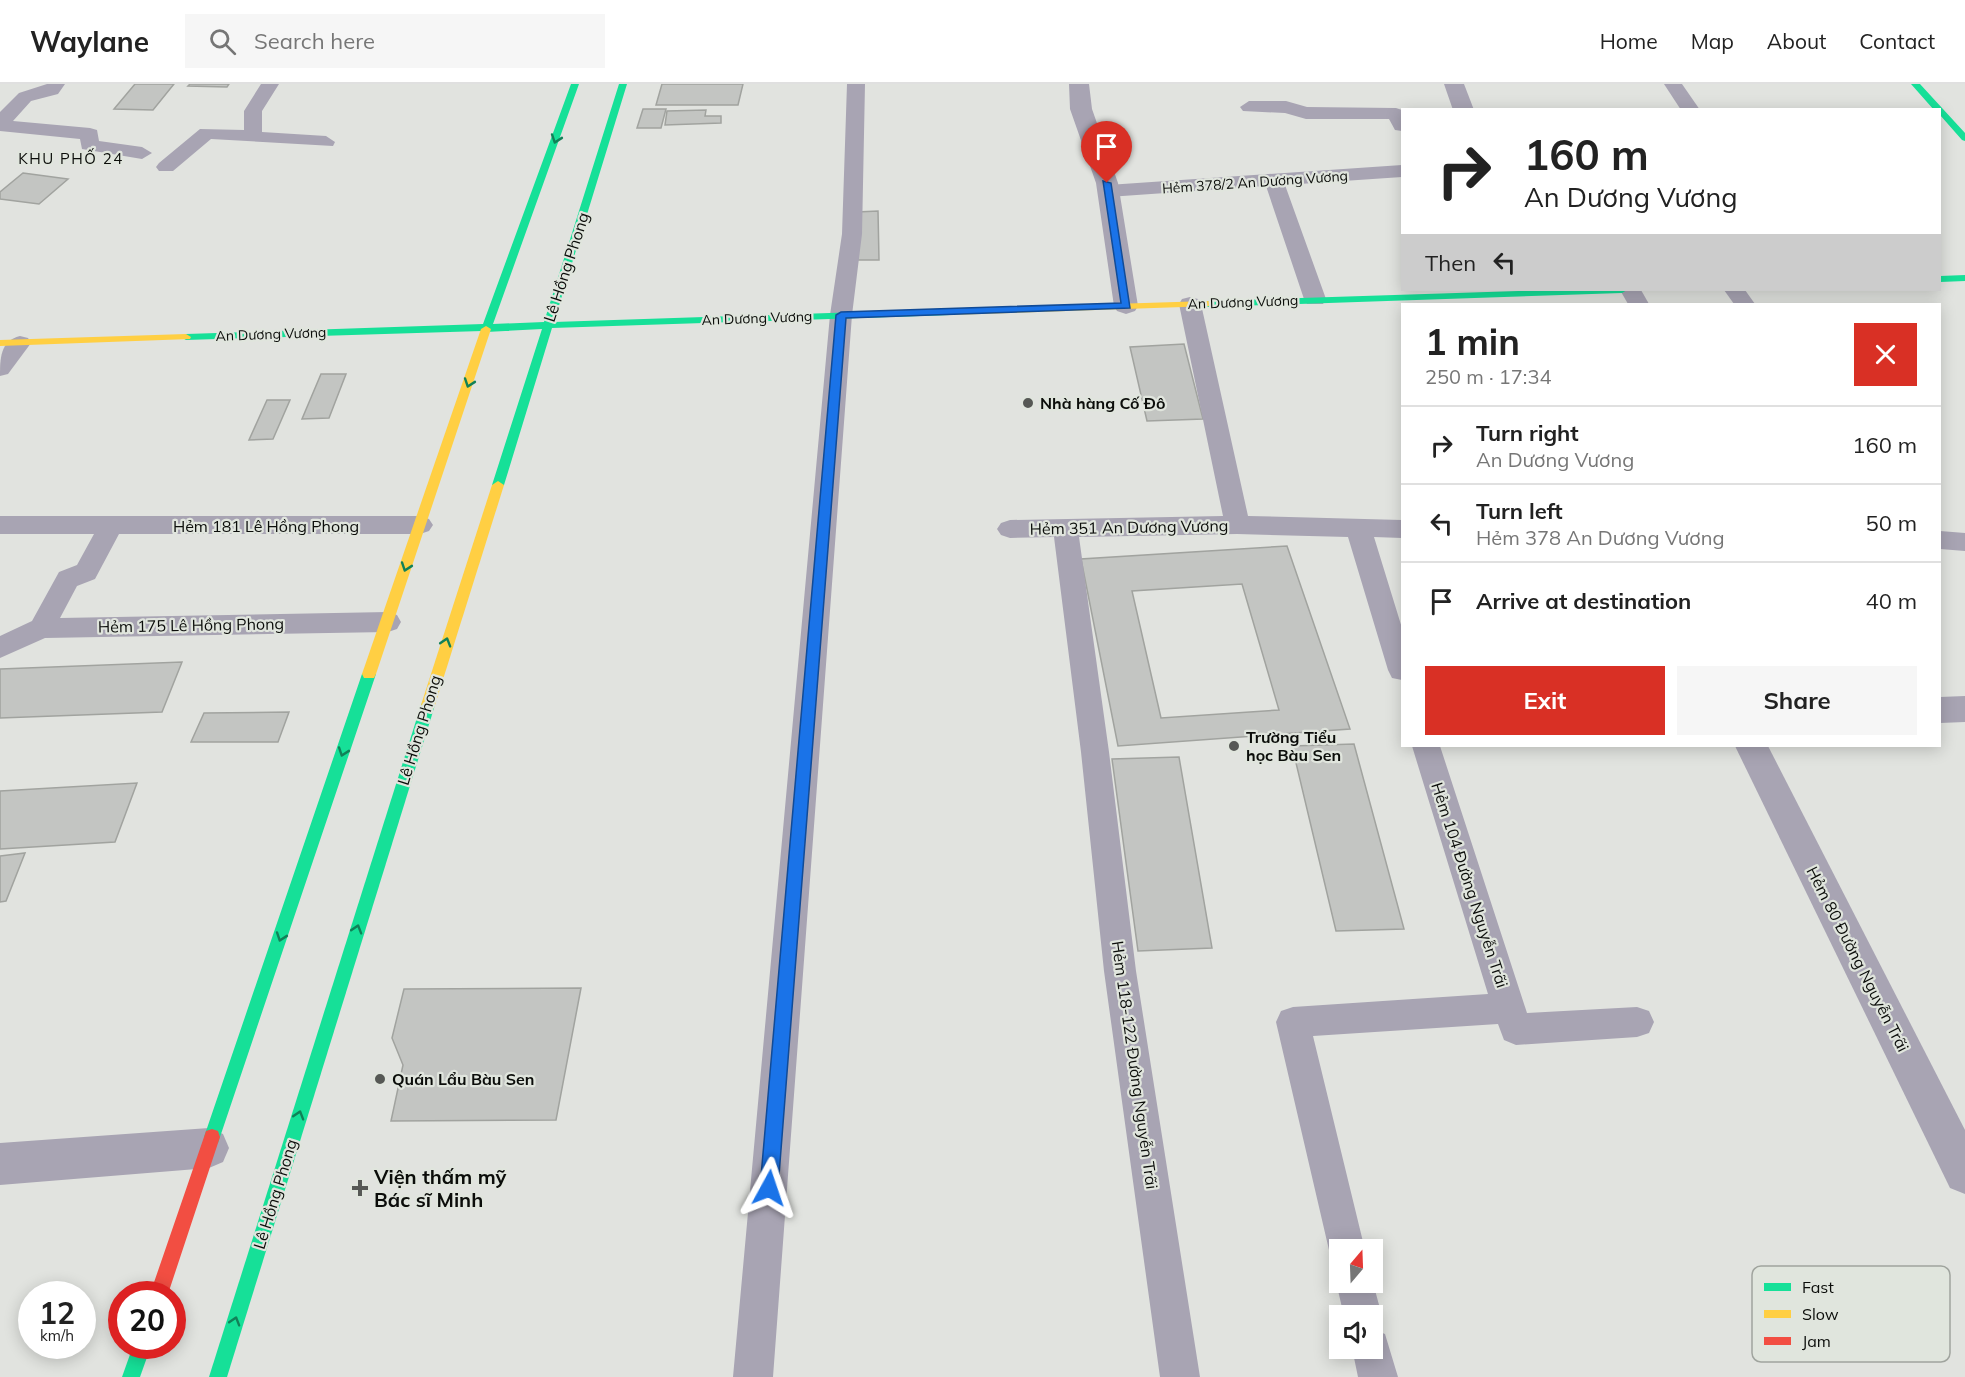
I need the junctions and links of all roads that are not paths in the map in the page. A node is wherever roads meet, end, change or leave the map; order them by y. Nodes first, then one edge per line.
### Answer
1 (56, 84) edge
2 (270, 84) edge
3 (575, 84) edge
4 (623, 84) edge
5 (856, 84) edge
6 (1079, 84) edge
7 (1454, 84) edge
8 (1673, 84) edge
9 (1916, 84) edge
10 (1249, 107) dead end
11 (1463, 108) edge
12 (1690, 108) edge
13 (1937, 108) edge
14 (1941, 112) edge
15 (0, 124) edge
16 (1401, 124) edge
17 (253, 135) junction
18 (1965, 138) edge
19 (326, 142) dead end
20 (142, 153) dead end
21 (166, 167) dead end
22 (1401, 171) edge
23 (1274, 180) junction
24 (1108, 191) junction
25 (1965, 278) edge
26 (1941, 279) edge
27 (1552, 291) edge
28 (1315, 299) junction
29 (1190, 304) junction
30 (1126, 306) junction
31 (841, 315) junction
32 (547, 325) junction
33 (488, 327) junction
34 (10, 343) edge
35 (0, 369) edge
36 (0, 525) edge
37 (111, 525) junction
38 (420, 525) junction
39 (1237, 525) junction
40 (1065, 528) junction
41 (1358, 528) junction
42 (1010, 529) dead end
43 (1401, 529) edge
44 (1941, 540) edge
45 (1965, 542) edge
46 (387, 622) junction
47 (41, 628) junction
48 (0, 648) edge
49 (1401, 667) edge
50 (1965, 709) edge
51 (1941, 710) edge
52 (1426, 747) edge
53 (1752, 747) edge
54 (1509, 1008) junction
55 (1637, 1022) dead end
56 (209, 1148) junction
57 (0, 1164) edge
58 (1965, 1173) edge
59 (1344, 1239) edge
60 (163, 1281) edge
61 (137, 1359) edge
62 (1374, 1359) edge
63 (131, 1377) edge
64 (218, 1377) edge
65 (753, 1377) edge
66 (1180, 1377) edge
67 (1378, 1377) edge

1 - 15 lane
2 - 17 lane
3 -> 33 main road
4 - 32 main road, Lê Hồng Phong
5 - 31 lane
6 - 24 street
7 - 11 street
8 - 12 lane
9 - 13 main road
10 - 16 lane
14 - 18 main road
15 - 20 lane
17 - 19 lane
17 - 21 lane
22 - 23 lane, Hẻm 378/2 An Dương Vương
23 - 24 lane, Hẻm 378/2 An Dương Vương
23 - 28 lane
24 - 30 street
25 - 26 main road
27 - 28 main road, An Dương Vương
28 - 29 main road, An Dương Vương
29 - 30 main road, An Dương Vương
29 - 39 lane, Hẻm 351 An Dương Vương
30 - 31 main road, An Dương Vương
31 - 32 main road, An Dương Vương
31 - 65 lane
32 - 33 main road, An Dương Vương
64 -> 32 main road, Lê Hồng Phong
33 - 34 main road, An Dương Vương
33 -> 38 main road
34 - 35 lane
36 - 37 lane, Hẻm 181 Lê Hồng Phong
37 - 38 lane, Hẻm 181 Lê Hồng Phong
37 - 47 lane
38 -> 46 main road
39 - 40 lane, Hẻm 351 An Dương Vương
39 - 41 lane
40 - 42 lane, Hẻm 351 An Dương Vương
40 - 66 lane, Hẻm 118-122 Đường Nguyễn Trãi
41 - 43 lane
41 - 49 lane
44 - 45 lane
46 - 47 lane, Hẻm 175 Lê Hồng Phong
46 -> 56 main road
47 - 48 lane, Hẻm 175 Lê Hồng Phong
50 - 51 street
52 - 54 lane, Hẻm 104 Đường Nguyễn Trãi
53 - 58 street, Hẻm 80 Đường Nguyễn Trãi
54 - 55 lane
54 - 59 lane, Hẻm 104 Đường Nguyễn Trãi
56 - 57 street
56 - 60 main road
61 - 63 main road
62 - 67 lane

